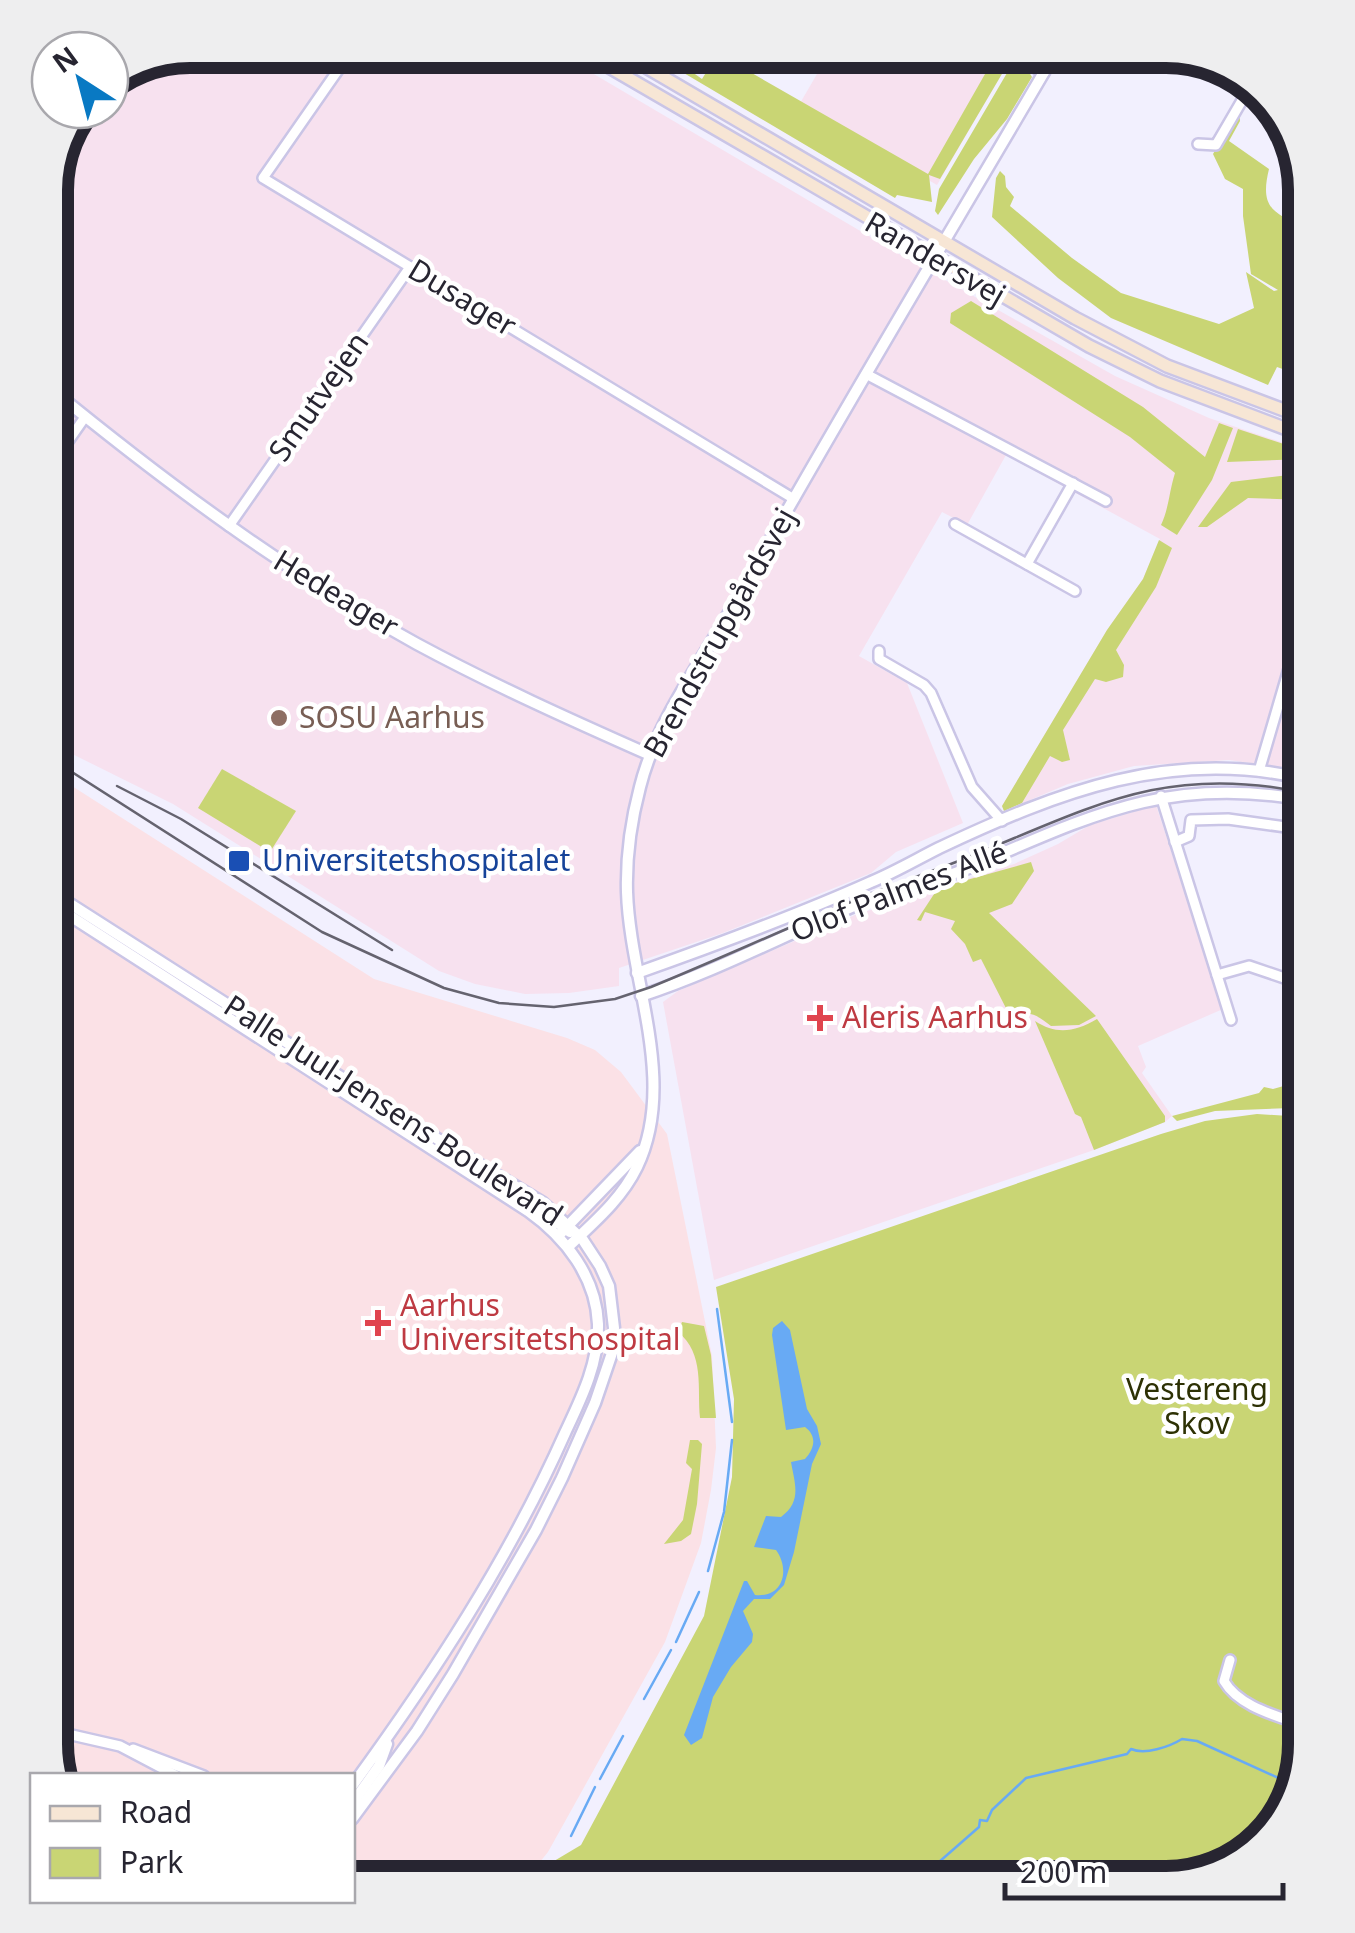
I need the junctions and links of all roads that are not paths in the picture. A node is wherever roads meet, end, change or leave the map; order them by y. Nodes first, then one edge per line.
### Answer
1 (340, 68) edge
2 (611, 68) edge
3 (647, 68) edge
4 (1036, 68) edge
5 (1047, 68) edge
6 (1044, 73) junction
7 (1244, 96) edge
8 (1198, 144) dead end
9 (943, 241) junction
10 (933, 258) junction
11 (410, 267) junction
12 (866, 374) junction
13 (68, 403) edge
14 (1288, 412) edge
15 (85, 417) junction
16 (1288, 430) edge
17 (68, 441) edge
18 (1073, 484) junction
19 (794, 498) junction
20 (1106, 501) dead end
21 (956, 524) dead end
22 (228, 526) junction
23 (1027, 564) junction
24 (1075, 591) dead end
25 (879, 651) dead end
26 (1288, 673) edge
27 (650, 755) junction
28 (1260, 771) junction
29 (1288, 777) edge
30 (1161, 796) junction
31 (1288, 798) edge
32 (1002, 821) junction
33 (1288, 827) edge
34 (1175, 842) junction
35 (68, 903) edge
36 (68, 915) edge
37 (638, 973) junction
38 (1217, 975) junction
39 (1288, 979) edge
40 (640, 996) junction
41 (1231, 1020) dead end
42 (644, 1146) junction
43 (570, 1232) junction
44 (1230, 1660) dead end
45 (1288, 1719) edge
46 (393, 1729) junction
47 (68, 1734) edge
48 (120, 1746) junction
49 (171, 1773) edge
50 (197, 1773) edge
51 (355, 1780) edge
52 (355, 1800) edge
53 (355, 1816) edge

1 - 11 street, Dusager
2 - 10 main road, Randersvej
3 - 9 main road, Randersvej
4 - 6 street
5 - 6 street, Brendstrupgårdsvej
6 - 9 street, Brendstrupgårdsvej
7 - 8 street
9 - 10 street, Brendstrupgårdsvej
9 - 14 main road, Randersvej
10 - 12 street, Brendstrupgårdsvej
10 - 16 main road, Randersvej
11 - 19 street, Dusager
11 - 22 street, Smutvejen
12 - 18 street
12 - 19 street, Brendstrupgårdsvej
13 - 15 street, Hedeager
15 - 17 street
15 - 22 street, Hedeager
18 - 20 street
18 - 23 street
19 - 27 street, Brendstrupgårdsvej
21 - 23 street
22 - 27 street, Hedeager
23 - 24 street
25 - 32 street, Olof Palmes Allé
26 - 28 street
27 - 37 street, Brendstrupgårdsvej
28 - 29 street, Olof Palmes Allé
28 - 32 street, Olof Palmes Allé
30 - 31 street, Olof Palmes Allé
30 - 34 street
30 - 40 street, Olof Palmes Allé
32 - 37 street, Olof Palmes Allé
33 - 34 street
34 - 38 street
35 - 43 street, Palle Juul-Jensens Boulevard
36 - 43 street, Palle Juul-Jensens Boulevard
37 - 40 street, Brendstrupgårdsvej
38 - 39 street
38 - 41 street
40 - 42 street, Brendstrupgårdsvej
42 - 43 street
42 - 43 street, Brendstrupgårdsvej
43 - 46 street, Palle Juul-Jensens Boulevard
43 - 53 street, Palle Juul-Jensens Boulevard
44 - 45 street
46 - 51 street, Palle Juul-Jensens Boulevard
46 - 52 street
47 - 48 street
48 - 49 street
48 - 50 street

